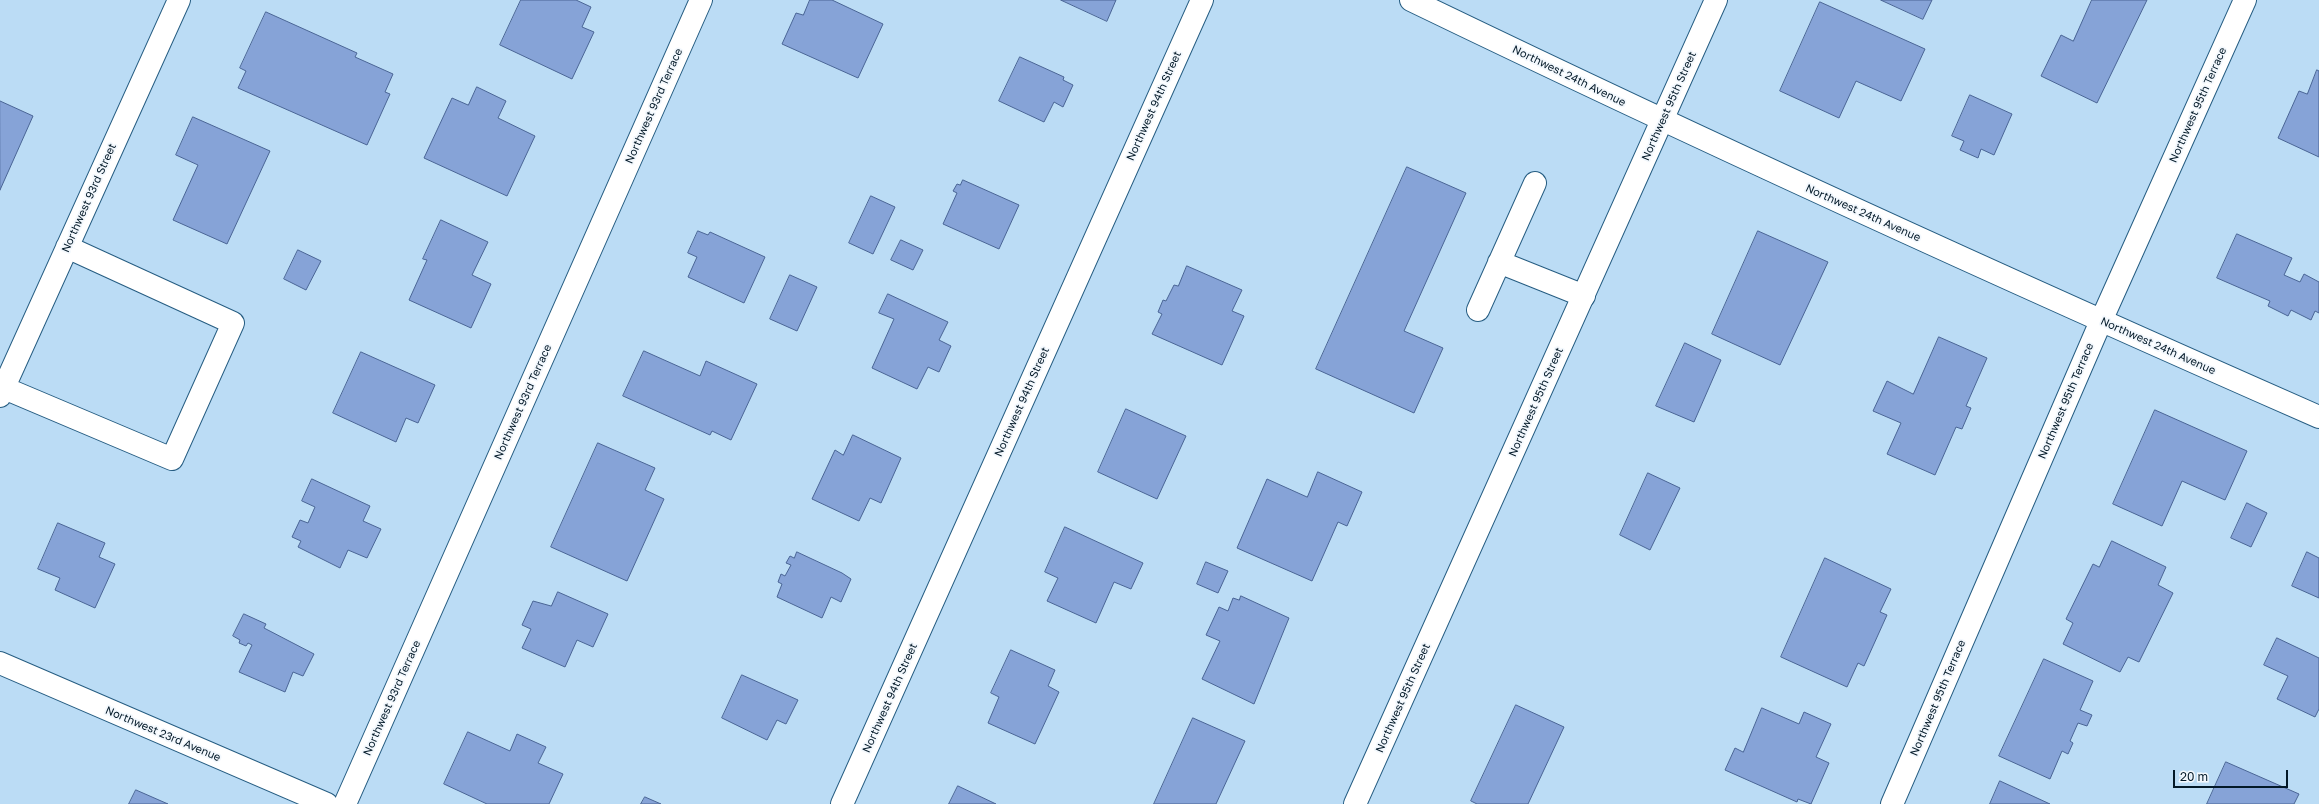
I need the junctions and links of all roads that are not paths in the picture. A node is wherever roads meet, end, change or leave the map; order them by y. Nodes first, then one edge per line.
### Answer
1 (179, 0) edge
2 (701, 0) edge
3 (1202, 0) edge
4 (1410, 0) edge
5 (1716, 0) edge
6 (2245, 0) edge
7 (1662, 121) junction
8 (1535, 183) dead end
9 (67, 247) junction
10 (1499, 262) junction
11 (1584, 296) junction
12 (1478, 310) dead end
13 (2101, 321) junction
14 (2, 392) edge
15 (2319, 417) edge
16 (0, 663) edge
17 (327, 804) edge
18 (345, 804) edge
19 (842, 804) edge
20 (1355, 804) edge
21 (1892, 804) edge

1 - 9 street, Northwest 93rd Street
2 - 18 street, Northwest 93rd Terrace
3 - 19 street, Northwest 94th Street
4 - 7 street, Northwest 24th Avenue
5 - 7 street, Northwest 95th Street
6 - 13 street, Northwest 95th Terrace
7 - 11 street, Northwest 95th Street
7 - 13 street, Northwest 24th Avenue
8 - 10 street
9 - 14 street, Northwest 93rd Street
9 - 14 street
10 - 11 street
10 - 12 street
11 - 20 street, Northwest 95th Street
13 - 15 street, Northwest 24th Avenue
13 - 21 street, Northwest 95th Terrace
16 - 17 street, Northwest 23rd Avenue

